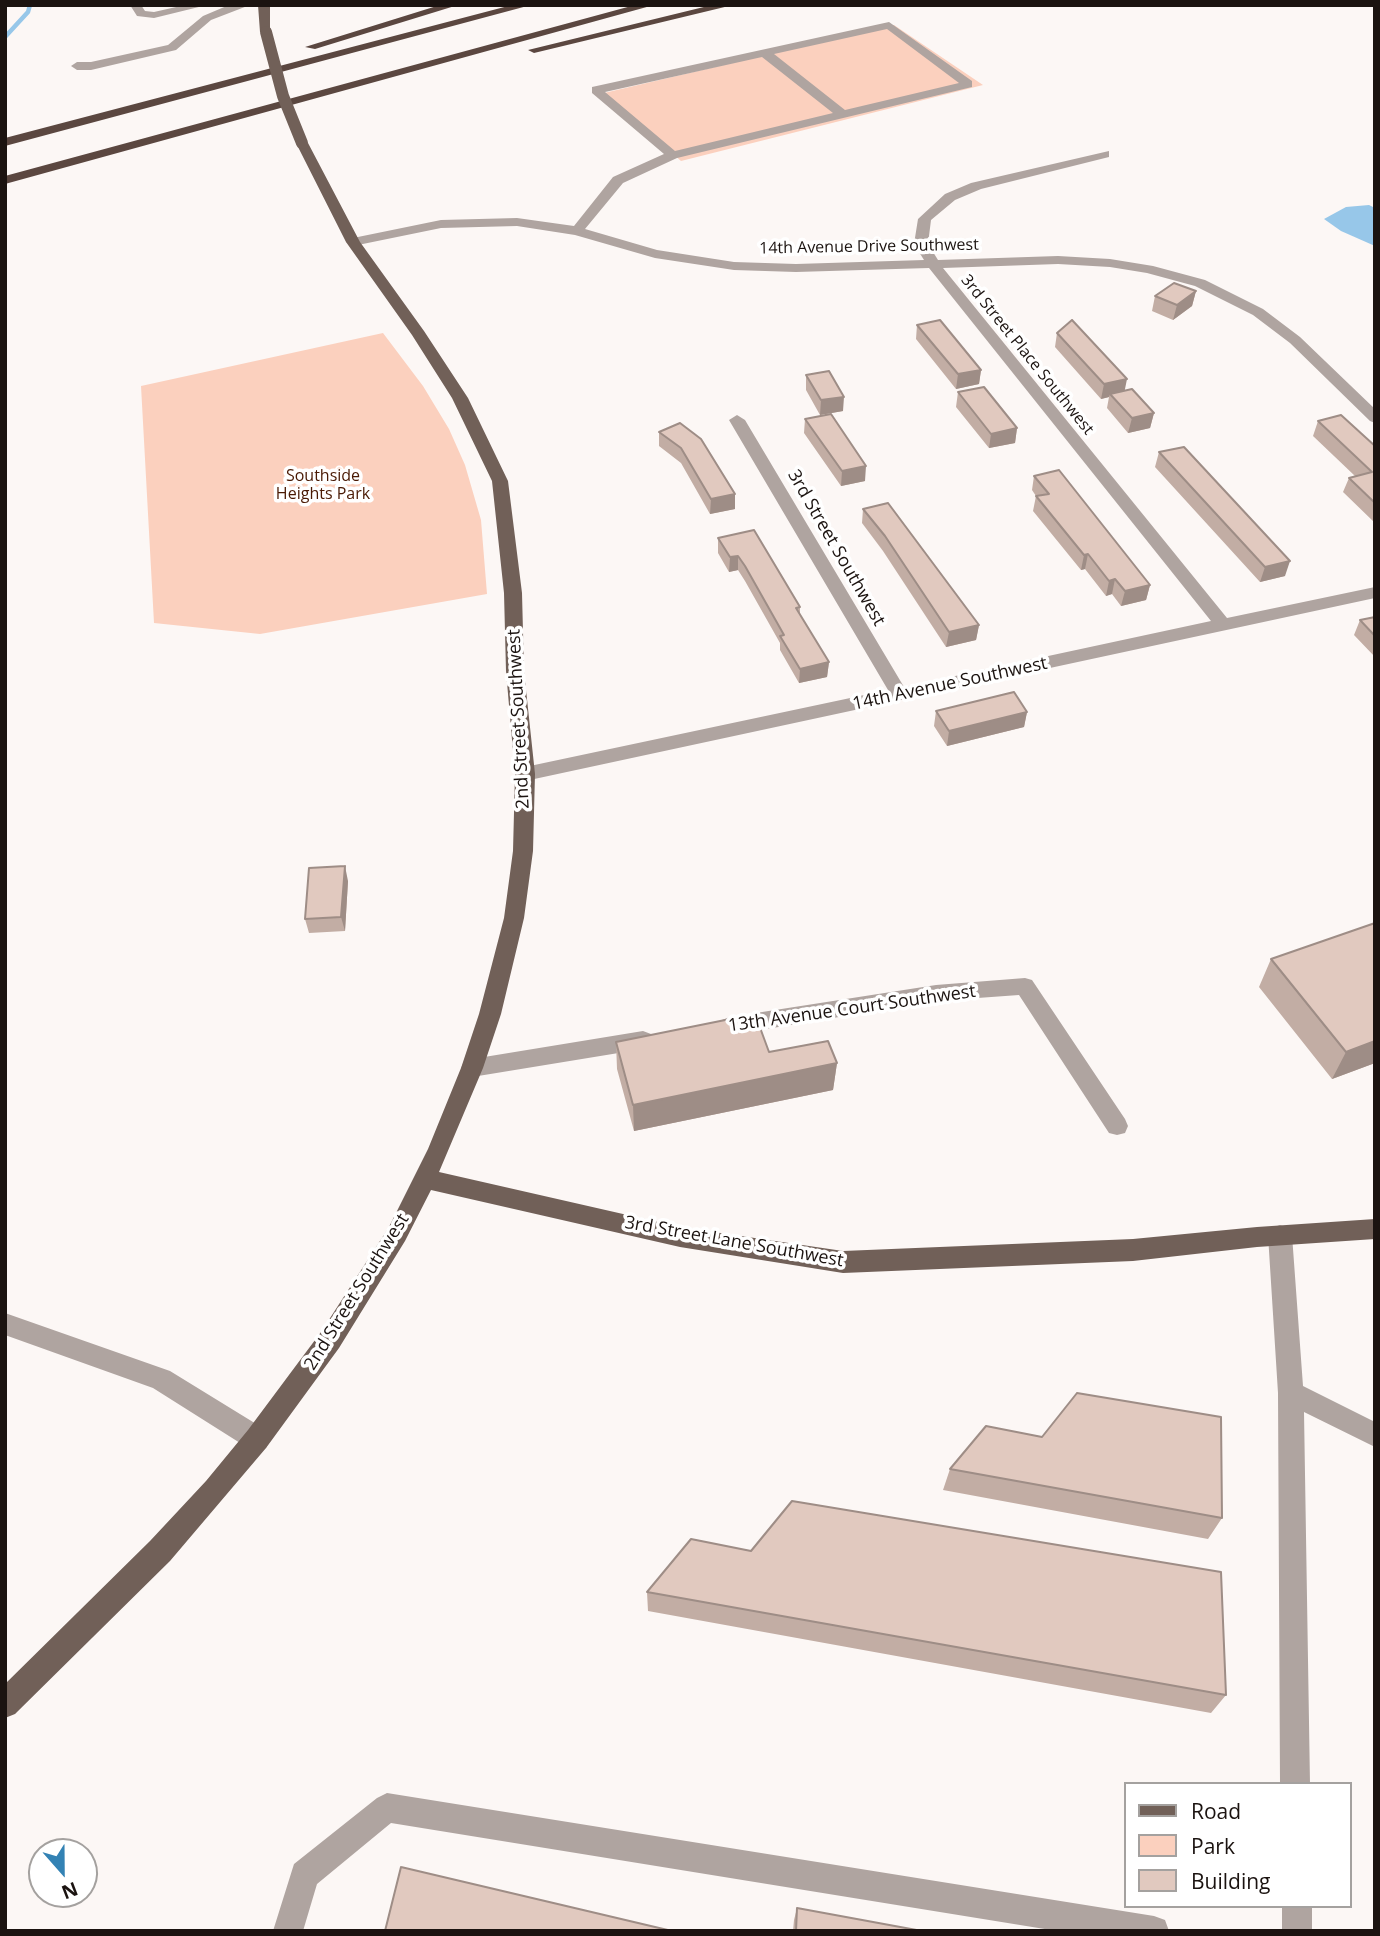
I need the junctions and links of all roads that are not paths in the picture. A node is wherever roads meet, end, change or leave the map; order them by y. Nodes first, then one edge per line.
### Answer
1 (135, 5) edge
2 (202, 5) edge
3 (245, 5) edge
4 (264, 5) edge
5 (453, 5) edge
6 (526, 5) edge
7 (649, 5) edge
8 (728, 5) edge
9 (295, 52) dead end
10 (765, 52) junction
11 (282, 55) dead end
12 (77, 66) dead end
13 (842, 114) junction
14 (239, 118) junction
15 (5, 135) edge
16 (5, 142) edge
17 (1105, 154) dead end
18 (673, 155) junction
19 (5, 180) edge
20 (577, 231) junction
21 (354, 242) junction
22 (932, 264) junction
23 (1375, 418) edge
24 (737, 420) dead end
25 (1375, 592) edge
26 (1223, 625) junction
27 (900, 695) junction
28 (525, 774) junction
29 (704, 1031) edge
30 (663, 1037) edge
31 (472, 1068) junction
32 (1117, 1126) dead end
33 (425, 1179) junction
34 (1375, 1229) edge
35 (1268, 1236) junction
36 (5, 1324) edge
37 (1291, 1393) junction
38 (1375, 1435) edge
39 (257, 1439) junction
40 (5, 1704) edge
41 (1295, 1782) edge
42 (1297, 1908) edge
43 (288, 1931) edge
44 (1154, 1931) edge
45 (1297, 1931) edge

1 - 2 street
3 - 12 street
4 - 21 main road, 2nd Street Southwest, bridge
5 - 9 highway
6 - 16 highway
7 - 14 highway
8 - 14 highway
10 - 13 street
10 - 13 street
10 - 18 street
11 - 15 highway
13 - 18 street
14 - 19 highway
17 - 22 street, 3rd Street Place Southwest
18 - 20 street
20 - 21 street, 14th Avenue Drive Southwest
20 - 22 street, 14th Avenue Drive Southwest
21 - 28 main road, 2nd Street Southwest
22 - 23 street, 14th Avenue Drive Southwest
22 - 26 street, 3rd Street Place Southwest
24 - 27 street, 3rd Street Southwest
25 - 26 street, 14th Avenue Southwest
26 - 27 street, 14th Avenue Southwest
27 - 28 street, 14th Avenue Southwest
28 - 31 main road, 2nd Street Southwest
29 - 32 street, 13th Avenue Court Southwest
30 - 31 street
31 - 33 main road, 2nd Street Southwest
33 - 35 main road, 3rd Street Lane Southwest
33 - 39 main road, 2nd Street Southwest
34 - 35 main road, 3rd Street Lane Southwest
35 - 37 street
36 - 39 street
37 - 38 street
37 - 41 street
39 - 40 main road, 2nd Street Southwest
42 - 45 street
43 - 44 street

